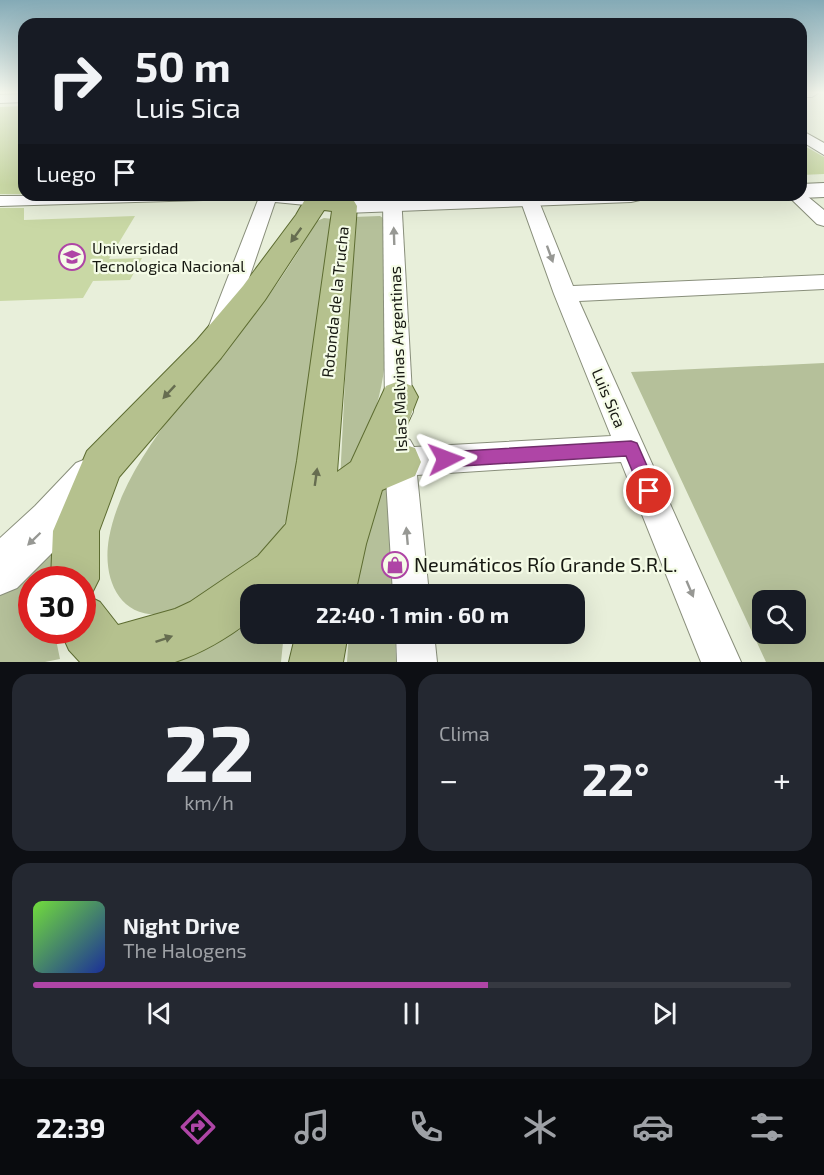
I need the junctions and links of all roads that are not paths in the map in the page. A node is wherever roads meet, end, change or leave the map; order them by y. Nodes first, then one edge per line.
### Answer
1 (807, 138) edge
2 (824, 150) edge
3 (824, 190) edge
4 (807, 191) edge
5 (18, 200) edge
6 (0, 201) edge
7 (266, 201) edge
8 (329, 201) edge
9 (331, 201) edge
10 (393, 201) edge
11 (530, 201) edge
12 (803, 201) edge
13 (824, 220) edge
14 (824, 282) edge
15 (565, 294) junction
16 (209, 349) junction
17 (399, 397) joint
18 (631, 448) junction
19 (102, 465) junction
20 (383, 470) junction
21 (307, 535) junction
22 (75, 566) edge
23 (0, 572) edge
24 (305, 584) edge
25 (332, 584) edge
26 (409, 584) edge
27 (300, 644) edge
28 (320, 644) edge
29 (416, 644) edge
30 (99, 649) edge
31 (299, 662) edge
32 (316, 662) edge
33 (417, 662) edge
34 (721, 662) edge

1 - 2 street
3 - 4 street
5 - 6 street
7 - 16 street
8 -> 16 main road
21 -> 9 main road, Rotonda de la Trucha
17 -> 10 street, Islas Malvinas Argentinas
11 -> 15 street, Luis Sica
12 - 13 street
14 - 15 street
15 - 18 street, Luis Sica
16 -> 19 main road
17 - 20 main road
18 - 20 street
18 -> 34 street, Luis Sica
19 - 22 main road
19 -> 23 street
20 - 21 main road
20 - 25 main road
26 -> 20 street, Islas Malvinas Argentinas
21 - 24 main road, Rotonda de la Trucha
30 -> 21 main road
27 - 31 main road
28 - 32 main road
29 - 33 street

